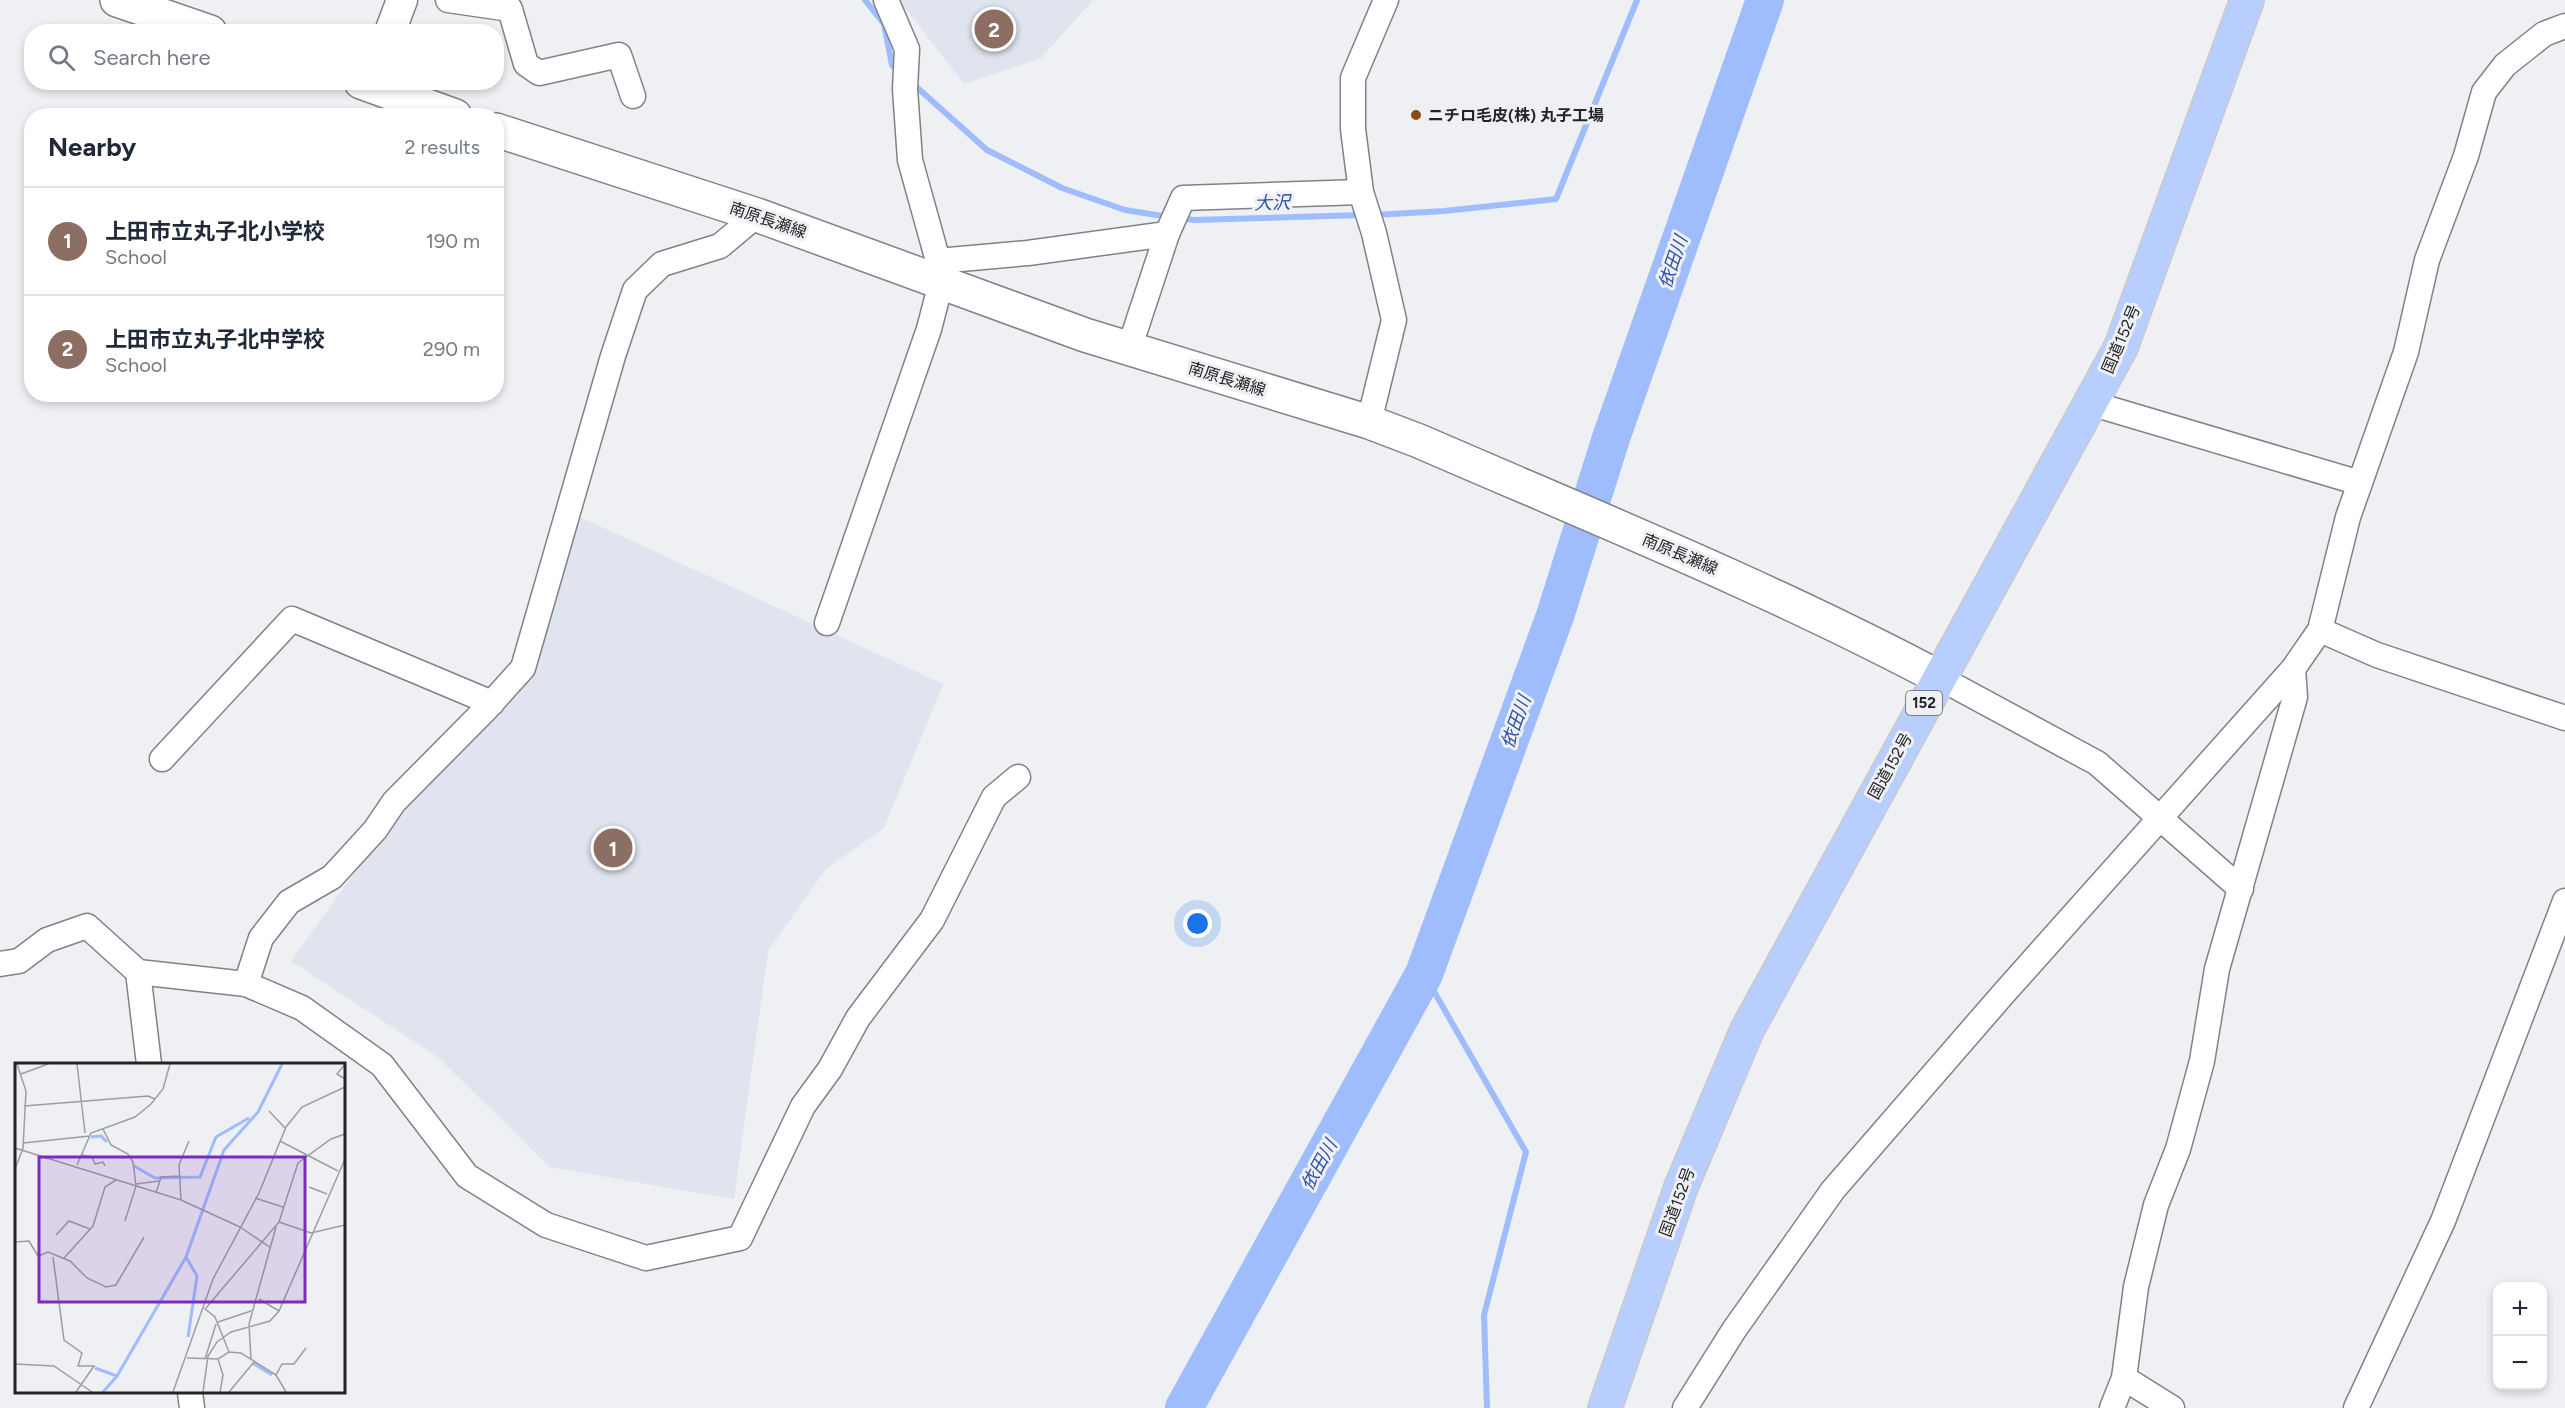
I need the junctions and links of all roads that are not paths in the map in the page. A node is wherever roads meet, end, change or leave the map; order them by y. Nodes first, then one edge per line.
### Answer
1 (117, 0) edge
2 (402, 0) edge
3 (448, 0) edge
4 (886, 0) edge
5 (1386, 0) edge
6 (2247, 0) edge
7 (187, 24) edge
8 (393, 24) edge
9 (2565, 26) edge
10 (386, 90) edge
11 (633, 96) dead end
12 (434, 108) edge
13 (504, 133) edge
14 (1361, 192) junction
15 (757, 215) junction
16 (1167, 234) junction
17 (940, 272) junction
18 (1129, 349) junction
19 (2090, 403) junction
20 (1369, 422) junction
21 (2360, 483) junction
22 (827, 623) dead end
23 (2319, 630) junction
24 (2293, 669) junction
25 (1938, 677) junction
26 (492, 704) junction
27 (2565, 718) edge
28 (162, 759) dead end
29 (1018, 777) dead end
30 (2160, 819) junction
31 (2241, 889) junction
32 (2565, 901) edge
33 (0, 964) edge
34 (138, 972) junction
35 (246, 984) junction
36 (149, 1063) edge
37 (2124, 1378) junction
38 (189, 1393) edge
39 (192, 1408) edge
40 (1605, 1408) edge
41 (1685, 1408) edge
42 (2112, 1408) edge
43 (2172, 1408) edge
44 (2356, 1408) edge

1 - 7 main road
2 - 8 street
3 - 11 street
4 - 17 street
5 - 14 street
6 - 19 highway, 国道152号 / 152
9 - 21 street
10 - 12 main road
13 - 15 main road, 南原長瀬線
14 - 16 street
14 - 20 street
15 - 17 main road, 南原長瀬線
15 - 26 street
16 - 17 street
16 - 18 street
17 - 18 main road, 南原長瀬線
17 - 22 street
18 - 20 main road, 南原長瀬線
19 - 21 street
19 - 25 highway, 国道152号 / 152
20 - 25 main road, 南原長瀬線
21 - 23 street
23 - 24 street
23 - 27 street
24 - 30 street
24 - 31 street
25 - 30 street
25 - 40 highway, 国道152号 / 152
26 - 28 street
26 - 35 street
29 - 35 street
30 - 31 street
30 - 41 street
31 - 37 street
32 - 44 street
33 - 34 street
34 - 35 street
34 - 36 street
37 - 42 street
37 - 43 street
38 - 39 street

